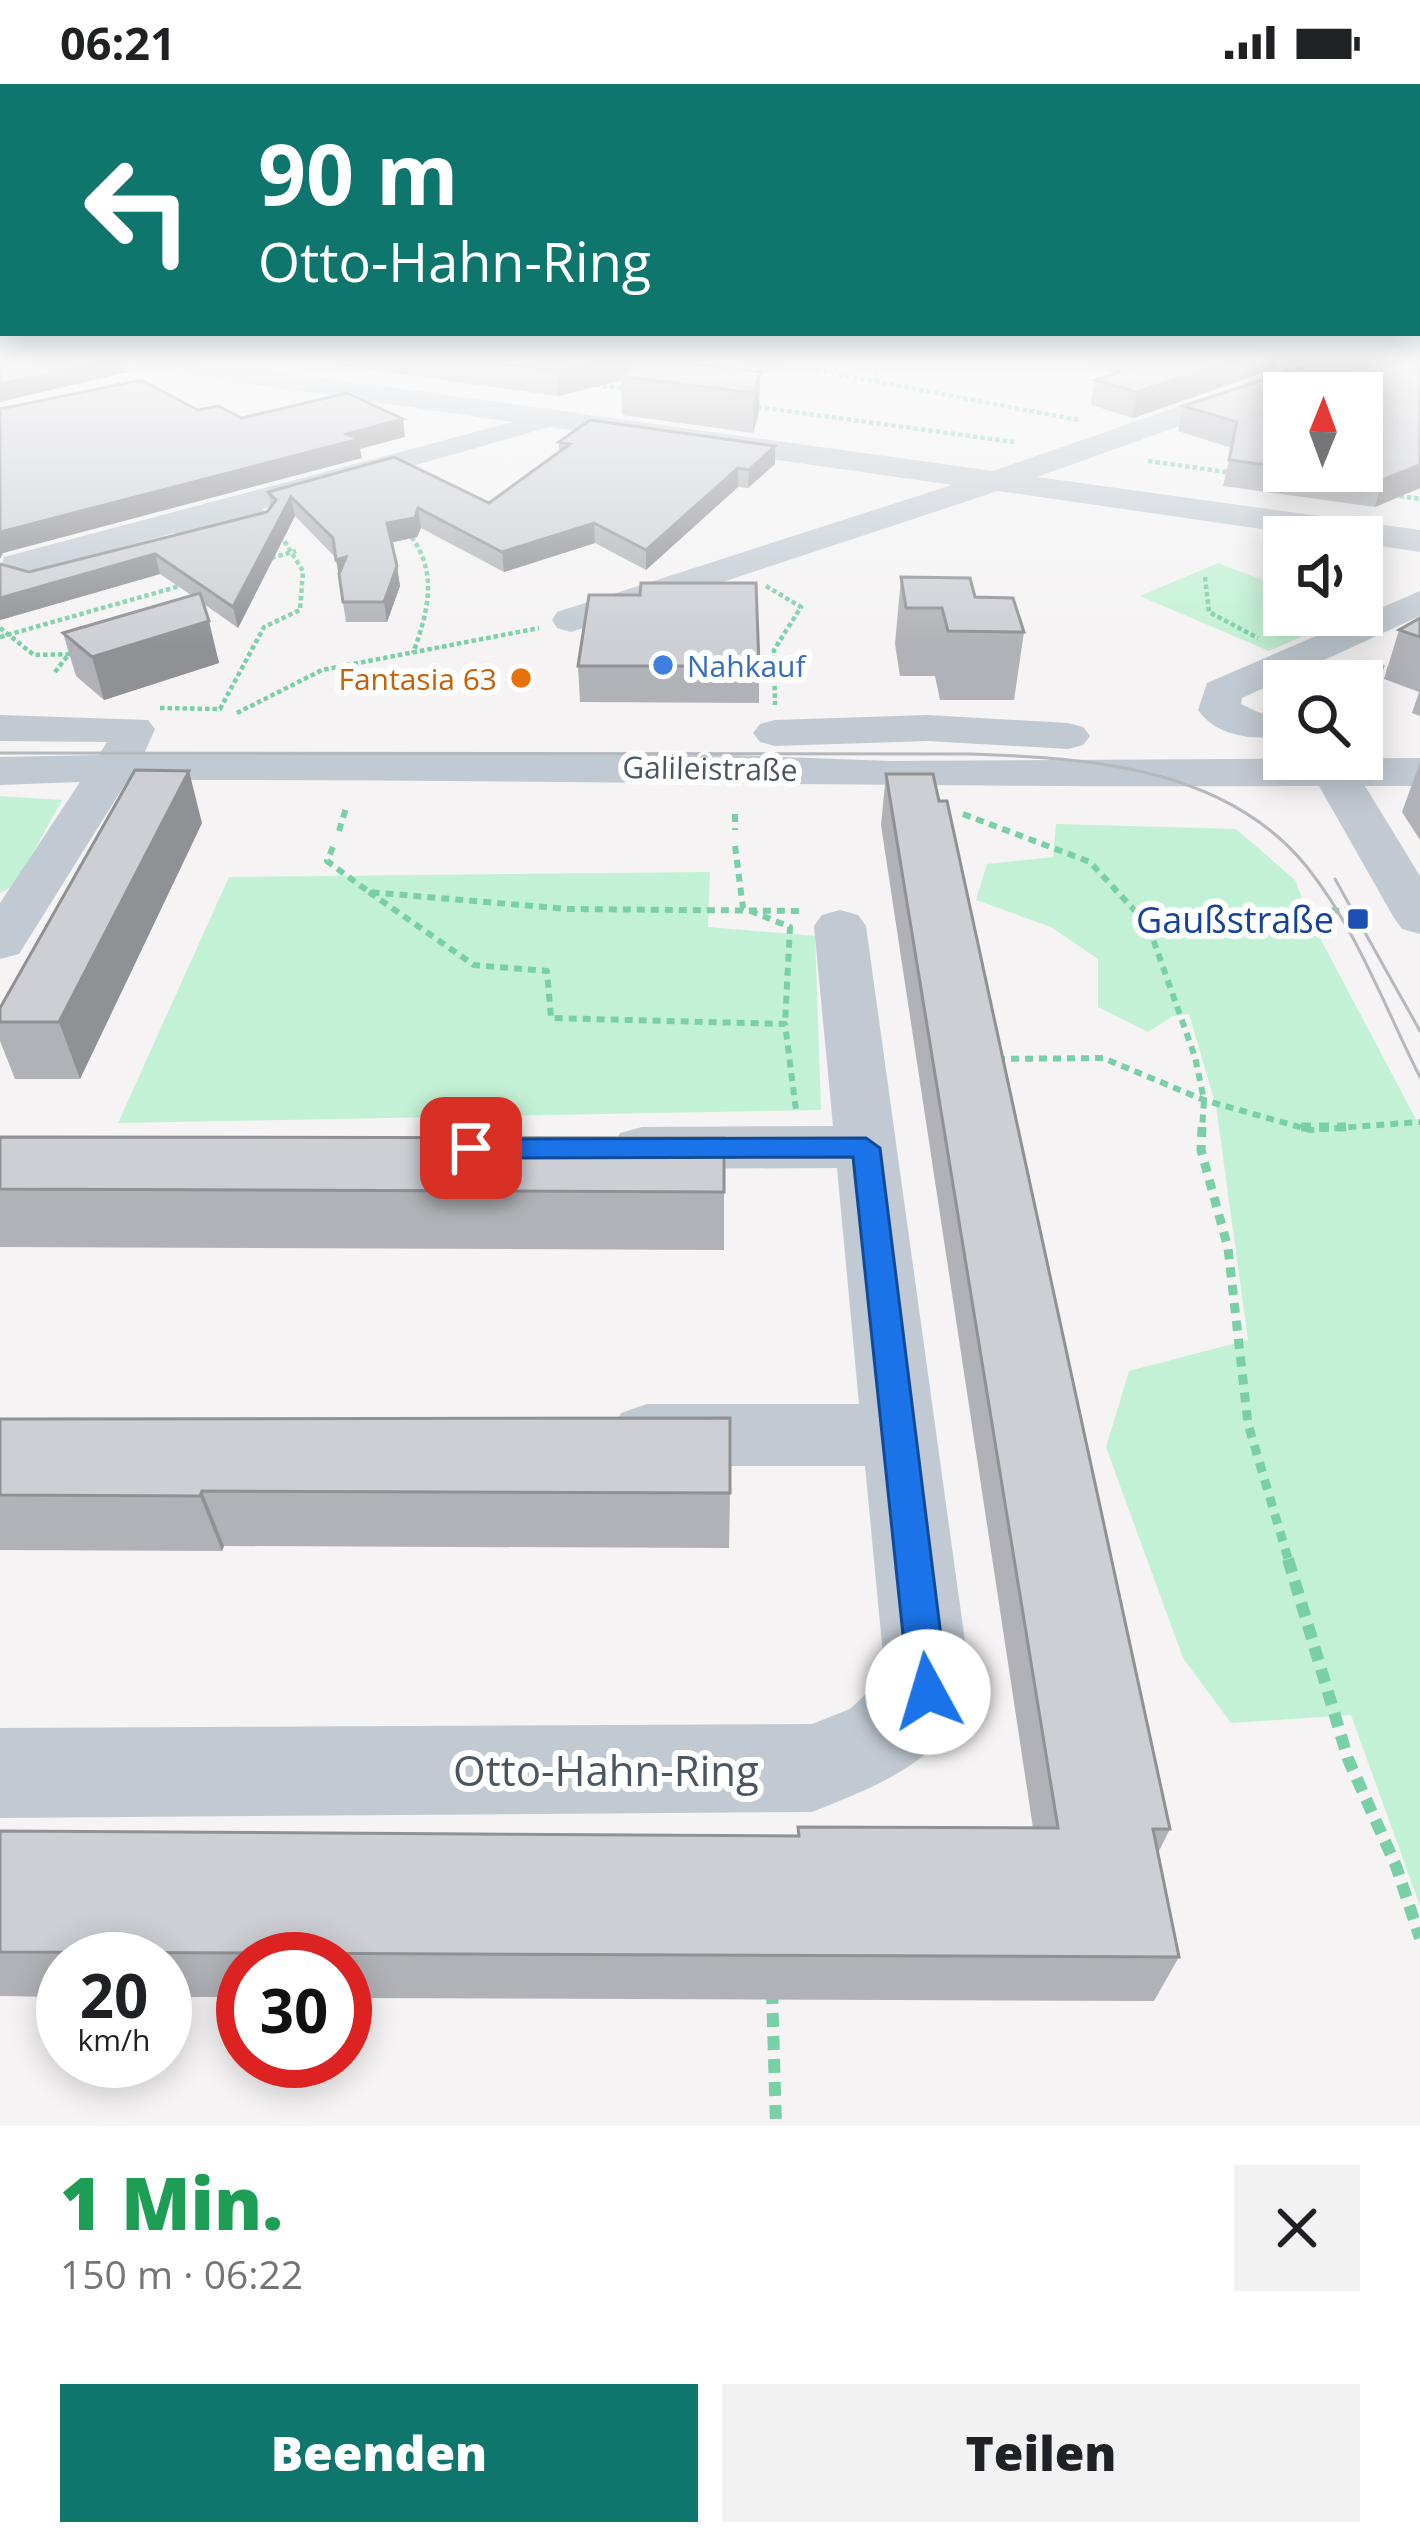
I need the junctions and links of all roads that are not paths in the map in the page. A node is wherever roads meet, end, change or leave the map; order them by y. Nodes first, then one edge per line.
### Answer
1 (428, 453) edge
2 (804, 453) edge
3 (1073, 453) edge
4 (996, 481) junction
5 (245, 513) junction
6 (1420, 541) edge
7 (1420, 602) edge
8 (571, 620) road end
9 (1311, 660) edge
10 (1263, 682) edge
11 (1263, 726) edge
12 (0, 728) edge
13 (135, 736) junction
14 (1263, 746) edge
15 (1263, 761) edge
16 (1383, 767) edge
17 (1420, 770) edge
18 (0, 771) edge
19 (1349, 780) edge
20 (1420, 918) edge
21 (5, 925) edge
22 (840, 926) road end
23 (588, 1148) edge
24 (833, 1148) junction
25 (899, 1435) junction
26 (592, 1436) edge
27 (0, 1774) edge

1 - 5 street
2 - 4 street
3 - 4 street
4 - 6 street
4 - 8 street
5 - 5 street
7 - 9 street
10 - 11 street
12 - 13 street, Galileistraße
13 - 14 street, Galileistraße
13 - 15 street, Galileistraße
13 - 18 street, Galileistraße
13 - 21 street
16 - 17 street, Galileistraße
19 - 20 street
22 - 24 street, Otto-Hahn-Ring
23 - 24 street
24 - 25 street, Otto-Hahn-Ring
25 - 26 street
25 - 27 street, Otto-Hahn-Ring

